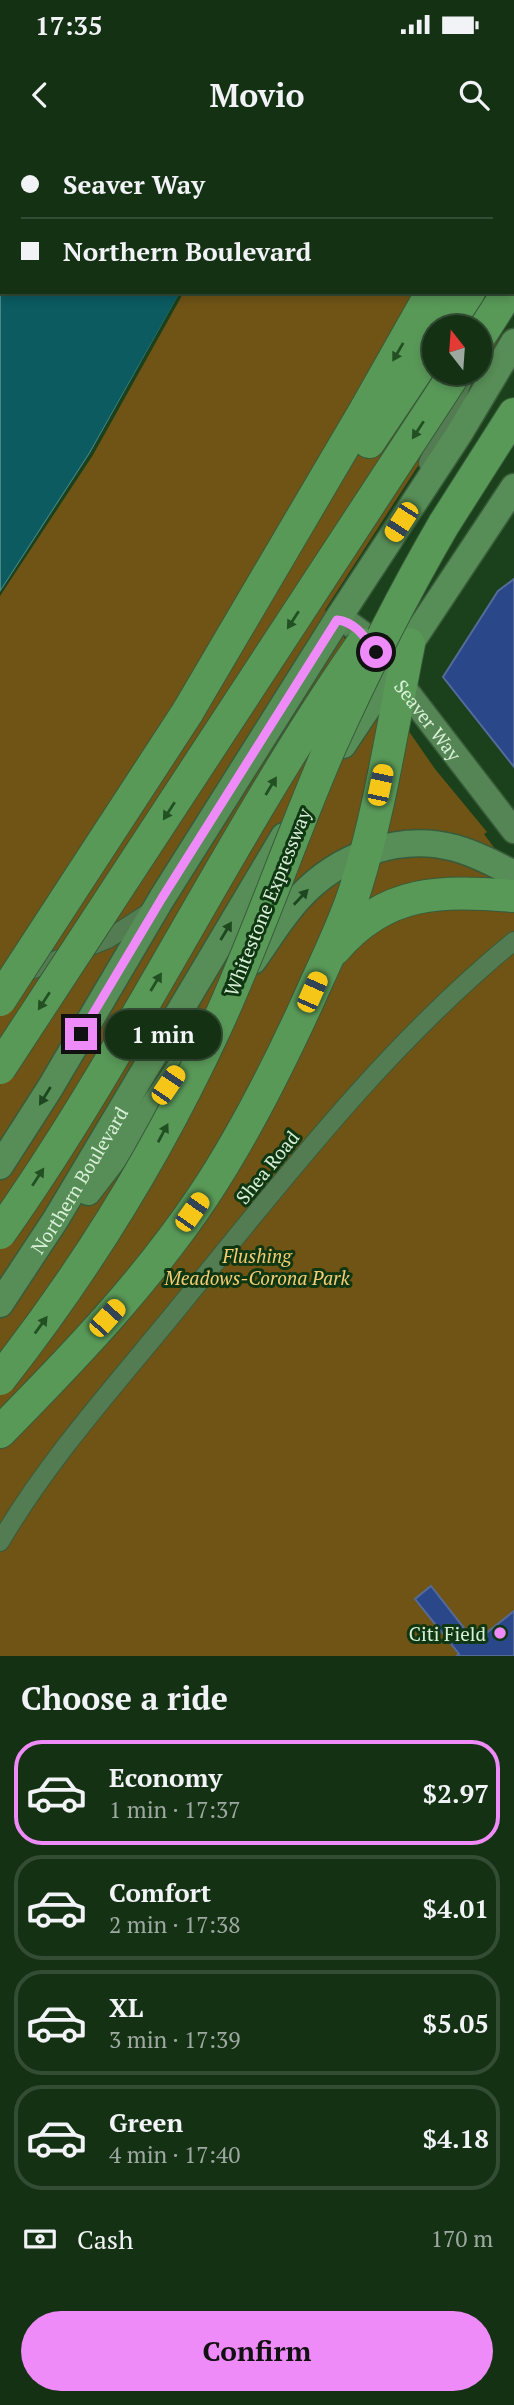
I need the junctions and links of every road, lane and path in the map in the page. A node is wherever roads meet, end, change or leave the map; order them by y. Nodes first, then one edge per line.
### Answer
1 (431, 294) edge
2 (468, 294) edge
3 (487, 294) edge
4 (507, 294) edge
5 (454, 315) edge
6 (481, 315) edge
7 (492, 317) edge
8 (514, 342) edge
9 (422, 363) edge
10 (447, 385) edge
11 (461, 385) edge
12 (514, 414) edge
13 (514, 487) edge
14 (401, 522) junction
15 (444, 524) junction
16 (337, 620) junction
17 (409, 644) joint
18 (396, 677) junction
19 (187, 713) junction
20 (514, 831) edge
21 (365, 853) junction
22 (514, 874) edge
23 (514, 897) edge
24 (162, 898) junction
25 (514, 941) edge
26 (327, 958) junction
27 (0, 982) edge
28 (0, 1000) edge
29 (0, 1068) edge
30 (0, 1166) edge
31 (0, 1233) edge
32 (0, 1306) edge
33 (0, 1379) edge
34 (0, 1432) edge
35 (0, 1542) edge

1 -> 19 highway
2 - 5 highway
3 - 6 street
4 - 7 highway
8 - 14 main road
9 - 19 highway
10 -> 29 highway, bridge
11 - 14 street
12 - 15 highway, Whitestone Expressway
13 - 17 main road
14 - 16 main road
31 -> 15 highway, bridge
33 -> 15 highway, Whitestone Expressway, bridge
16 - 18 main road, Seaver Way
16 - 24 main road
17 - 18 highway
18 - 20 main road, Seaver Way
18 - 21 highway
32 -> 18 main road, Northern Boulevard
19 - 28 highway, bridge
21 - 22 main road
21 - 26 highway
32 -> 21 main road
23 - 26 highway
24 - 27 street
24 -> 30 main road
25 - 35 street, Shea Road
26 - 34 highway

